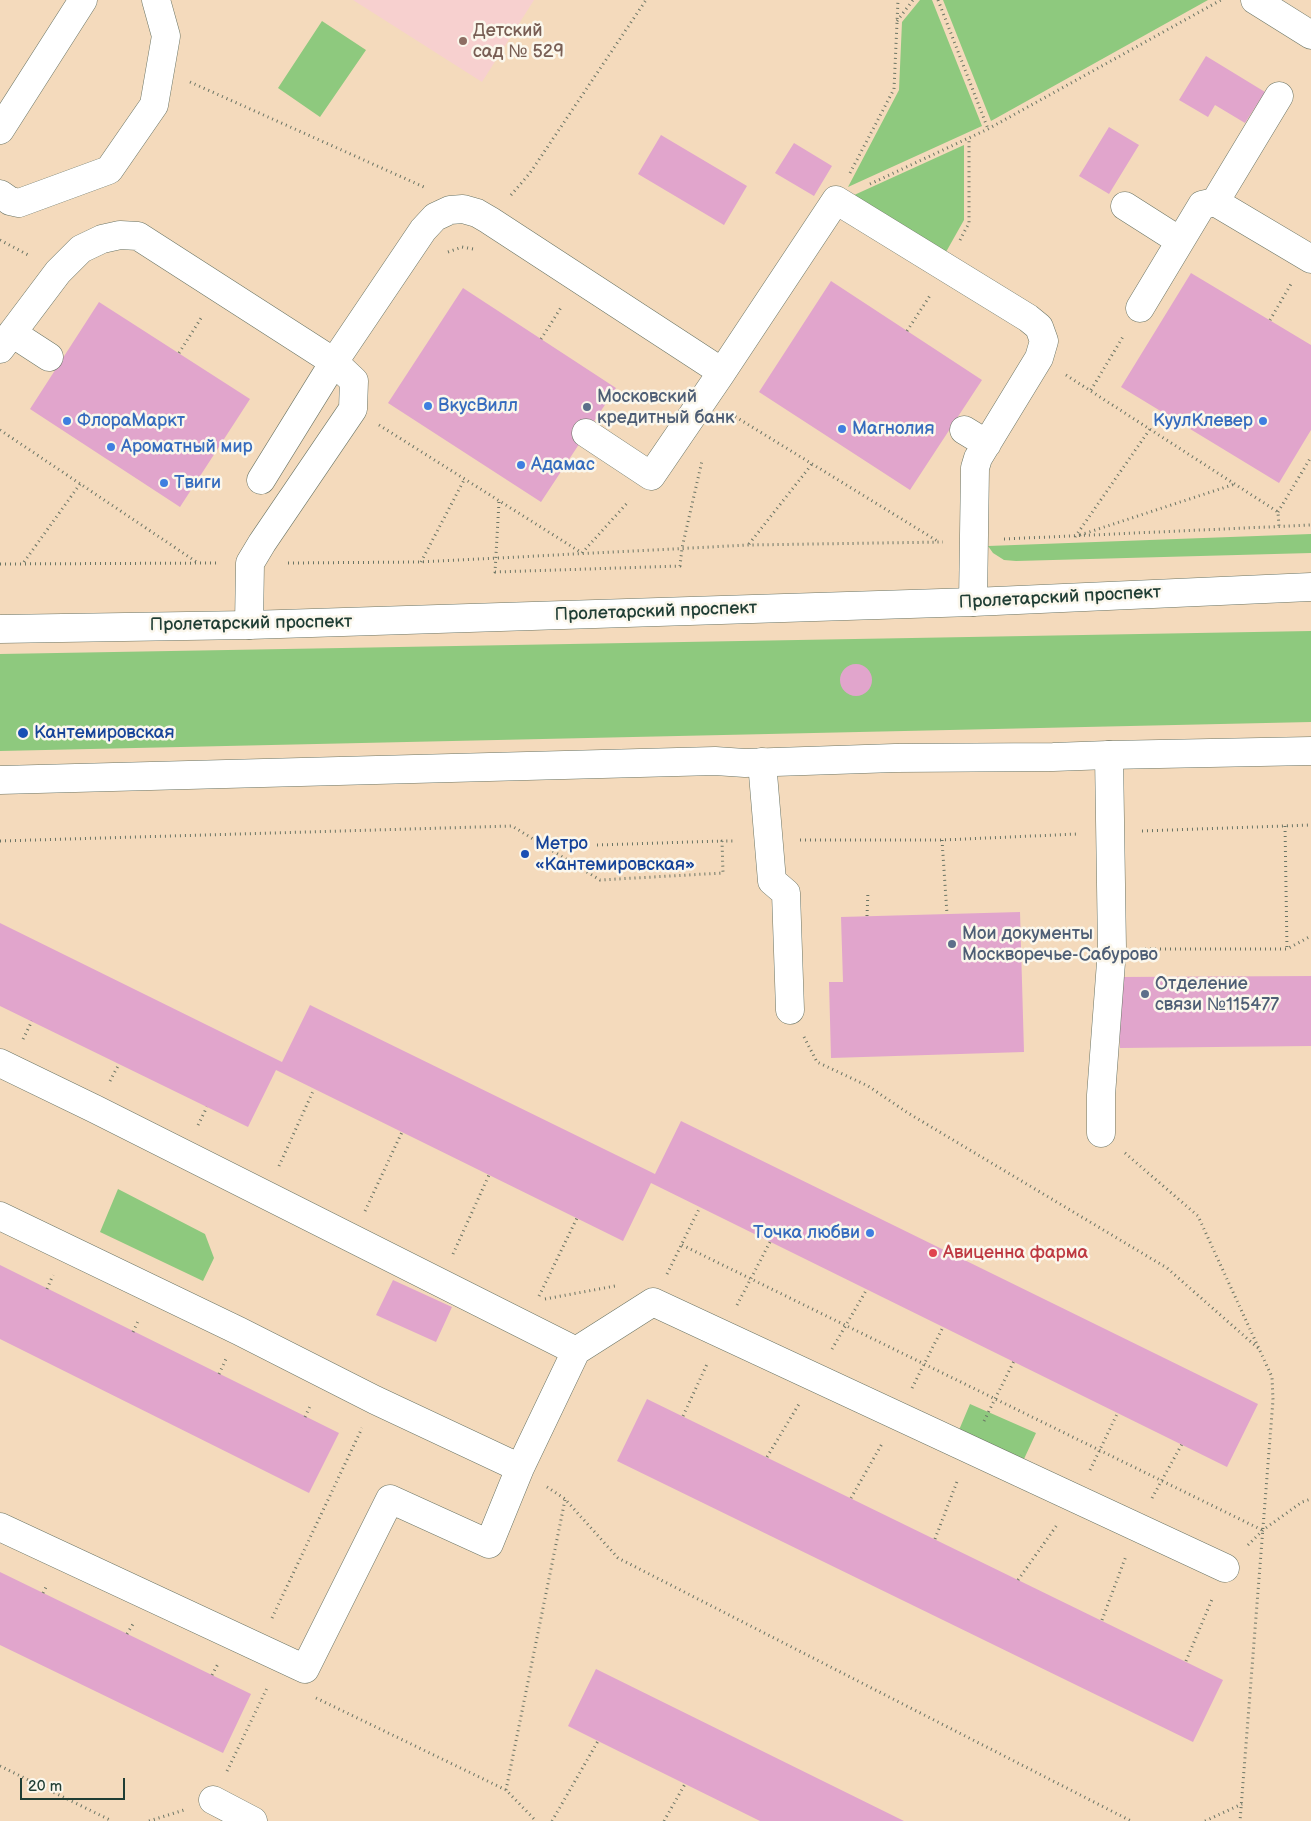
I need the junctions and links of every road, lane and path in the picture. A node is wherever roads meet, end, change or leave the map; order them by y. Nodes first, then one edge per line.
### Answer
1 (83, 0) edge
2 (156, 0) edge
3 (646, 0) edge
4 (898, 0) edge
5 (913, 0) edge
6 (938, 0) edge
7 (1221, 0) edge
8 (1255, 0) edge
9 (897, 21) junction
10 (1311, 35) edge
11 (160, 68) junction
12 (1279, 96) dead end
13 (988, 129) junction
14 (0, 130) edge
15 (969, 138) junction
16 (530, 173) dead end
17 (0, 194) edge
18 (836, 200) junction
19 (1215, 202) junction
20 (1125, 206) dead end
21 (450, 210) junction
22 (969, 223) dead end
23 (1180, 241) junction
24 (475, 250) dead end
25 (441, 256) dead end
26 (1311, 259) edge
27 (579, 279) junction
28 (220, 289) junction
29 (940, 296) dead end
30 (554, 302) dead end
31 (562, 307) junction
32 (1140, 308) joint
33 (907, 332) dead end
34 (541, 339) dead end
35 (6, 341) edge
36 (179, 353) dead end
37 (49, 357) dead end
38 (334, 362) junction
39 (722, 372) junction
40 (1074, 380) dead end
41 (1091, 390) junction
42 (704, 398) junction
43 (353, 409) junction
44 (1150, 429) junction
45 (0, 430) edge
46 (964, 430) dead end
47 (586, 433) dead end
48 (987, 444) junction
49 (704, 452) dead end
50 (1311, 457) edge
51 (812, 464) junction
52 (651, 476) junction
53 (261, 480) dead end
54 (464, 480) junction
55 (80, 484) junction
56 (1234, 484) junction
57 (499, 502) junction
58 (1278, 512) junction
59 (1311, 525) edge
60 (1279, 526) junction
61 (1075, 537) junction
62 (974, 540) junction
63 (939, 542) junction
64 (749, 545) junction
65 (682, 548) junction
66 (582, 554) junction
67 (496, 558) junction
68 (250, 562) junction
69 (420, 562) junction
70 (23, 563) junction
71 (0, 564) edge
72 (199, 564) junction
73 (1311, 587) edge
74 (972, 602) junction
75 (249, 624) junction
76 (0, 629) edge
77 (1311, 751) edge
78 (1109, 755) junction
79 (762, 762) junction
80 (0, 780) edge
81 (1311, 825) edge
82 (1285, 826) junction
83 (1110, 832) junction
84 (769, 840) junction
85 (942, 840) junction
86 (0, 841) edge
87 (722, 841) junction
88 (598, 845) dead end
89 (868, 891) dead end
90 (947, 914) dead end
91 (867, 916) dead end
92 (1311, 936) edge
93 (1112, 949) junction
94 (1287, 949) junction
95 (790, 1010) joint
96 (0, 1063) edge
97 (314, 1089) dead end
98 (402, 1132) dead end
99 (1101, 1133) joint
100 (489, 1175) dead end
101 (265, 1195) junction
102 (700, 1207) dead end
103 (0, 1216) edge
104 (577, 1218) dead end
105 (352, 1239) junction
106 (682, 1245) junction
107 (439, 1282) junction
108 (620, 1285) dead end
109 (653, 1302) junction
110 (576, 1351) junction
111 (1261, 1351) junction
112 (375, 1400) junction
113 (520, 1468) junction
114 (565, 1499) junction
115 (1311, 1499) edge
116 (0, 1527) edge
117 (1263, 1530) junction
118 (1225, 1568) junction
119 (269, 1653) junction
120 (1186, 1661) dead end
121 (308, 1695) dead end
122 (598, 1741) dead end
123 (0, 1766) edge
124 (685, 1784) dead end
125 (506, 1790) junction
126 (213, 1800) junction
127 (1242, 1804) junction
128 (112, 1821) edge
129 (149, 1821) edge
130 (253, 1821) edge
131 (536, 1821) edge
132 (552, 1821) edge
133 (664, 1821) edge
134 (1131, 1821) edge
135 (1205, 1821) edge
136 (1240, 1821) edge

1 - 14 main road
2 - 11 main road
3 - 16 path
4 - 9 path
5 - 9 path
6 - 13 path
7 - 13 path
8 - 10 main road
9 - 18 path
11 - 17 main road
11 - 21 path
12 - 19 main road
13 - 15 path
15 - 18 path
15 - 22 path
18 - 39 main road
18 - 48 main road
19 - 23 main road
19 - 26 main road
20 - 23 main road
21 - 27 main road
21 - 38 main road
23 - 32 main road
24 - 25 path
27 - 31 path
27 - 39 main road
28 - 35 main road
28 - 36 path
28 - 38 main road
29 - 33 path
30 - 31 path
31 - 34 path
32 - 41 path
35 - 37 main road
38 - 43 main road
38 - 53 main road
39 - 42 main road
40 - 41 path
41 - 44 path
42 - 51 path
42 - 52 main road
43 - 54 path
43 - 68 main road
44 - 56 path
44 - 61 path
45 - 55 path
46 - 48 main road
47 - 52 main road
48 - 62 main road
49 - 65 path
50 - 58 path
51 - 63 path
51 - 64 path
52 - 66 path
54 - 57 path
54 - 69 path
55 - 70 path
55 - 72 path
56 - 58 path
56 - 61 path
57 - 66 path
57 - 67 path
58 - 60 path
59 - 60 path
60 - 61 path
61 - 62 path
62 - 63 path
62 - 74 main road
63 - 64 path
64 - 65 path
65 - 66 path
65 - 67 path
66 - 67 path
67 - 69 path
68 - 69 path
68 - 72 path
68 - 75 main road
70 - 71 path
70 - 72 path
73 - 74 main road, Пролетарский проспект
74 - 75 main road, Пролетарский проспект
75 - 76 main road, Пролетарский проспект
77 - 78 main road
78 - 79 main road
78 - 83 main road
79 - 80 main road
79 - 84 main road
81 - 82 path
82 - 83 path
82 - 94 path
83 - 85 path
83 - 93 main road
84 - 85 path
84 - 87 path
84 - 95 main road
85 - 90 path
86 - 87 path
87 - 88 path
89 - 91 path
92 - 94 path
93 - 94 path
93 - 99 main road
95 - 111 path
96 - 101 main road
97 - 101 path
98 - 105 path
99 - 111 path
100 - 107 path
101 - 105 main road
102 - 106 path
103 - 112 main road
104 - 108 path
105 - 107 main road
106 - 109 path
106 - 117 path
107 - 110 main road
109 - 110 main road
109 - 118 main road
110 - 113 main road
111 - 117 path
112 - 113 main road
112 - 119 path
113 - 114 path
113 - 119 main road
114 - 125 path
114 - 134 path
115 - 117 path
116 - 119 main road
117 - 118 path
117 - 127 path
118 - 120 path
119 - 126 path
121 - 125 path
122 - 132 path
123 - 128 path
124 - 133 path
125 - 131 path
126 - 129 path
126 - 130 main road
127 - 135 path
127 - 136 path

